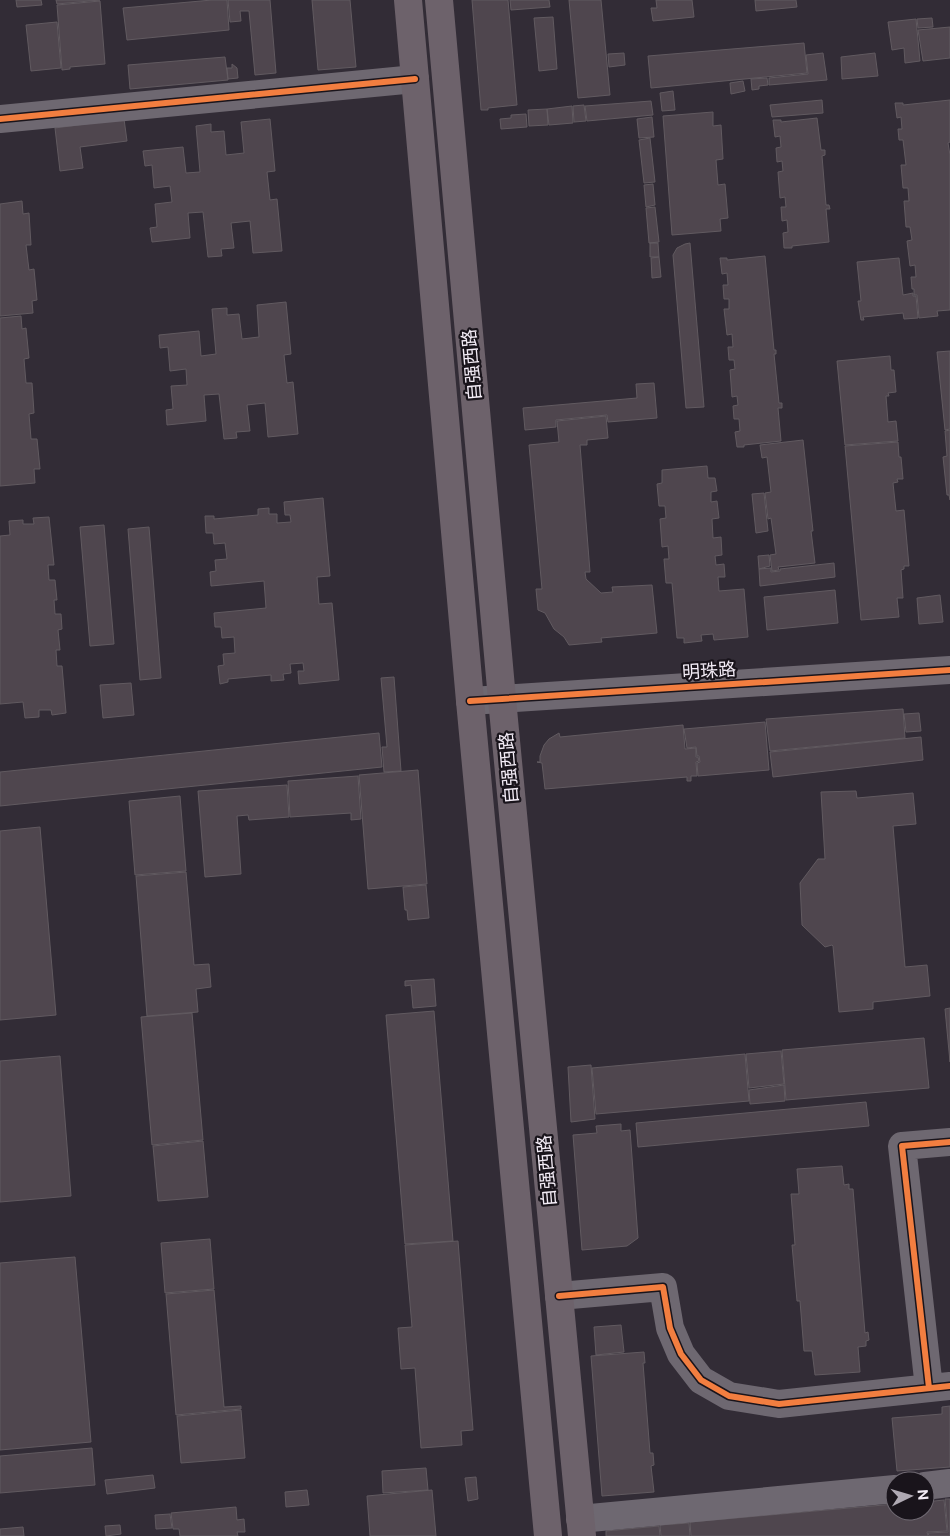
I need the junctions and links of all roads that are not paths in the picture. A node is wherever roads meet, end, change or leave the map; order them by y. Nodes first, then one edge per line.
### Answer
1 (408, 0) edge
2 (440, 0) edge
3 (415, 79) junction
4 (0, 119) edge
5 (950, 670) edge
6 (502, 698) junction
7 (470, 701) junction
8 (950, 1142) edge
9 (559, 1296) junction
10 (939, 1387) edge
11 (950, 1483) edge
12 (935, 1485) edge
13 (885, 1490) edge
14 (581, 1528) edge
15 (548, 1536) edge

1 - 3 main road, 自强西路
2 - 6 main road, 自强西路
3 - 4 street
3 - 7 main road, 自强西路
5 - 6 street, 明珠路
6 - 7 street, 明珠路
6 - 9 main road, 自强西路
7 - 15 main road, 自强西路
8 - 10 street
9 - 10 street
9 - 14 main road, 自强西路
11 - 12 street
13 - 14 street

